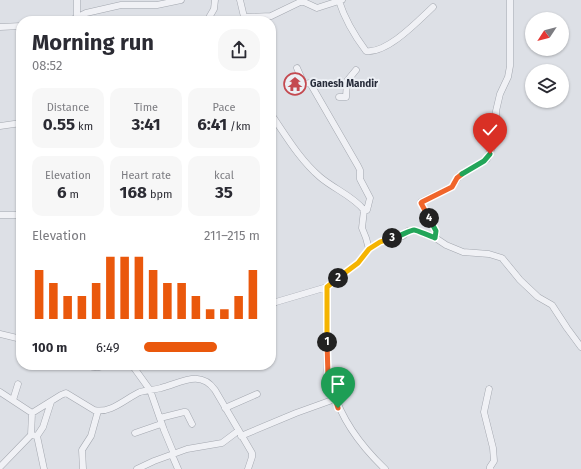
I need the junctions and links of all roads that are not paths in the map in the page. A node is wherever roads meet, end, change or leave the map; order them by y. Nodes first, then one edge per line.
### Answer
1 (77, 0) edge
2 (181, 0) edge
3 (215, 0) edge
4 (240, 0) edge
5 (340, 0) edge
6 (510, 0) edge
7 (433, 7) dead end
8 (77, 16) edge
9 (82, 16) edge
10 (210, 16) edge
11 (244, 16) edge
12 (271, 16) edge
13 (16, 26) edge
14 (0, 27) edge
15 (297, 68) dead end
16 (356, 70) dead end
17 (339, 97) dead end
18 (276, 122) edge
19 (16, 124) edge
20 (0, 126) edge
21 (367, 210) dead end
22 (0, 215) edge
23 (16, 215) edge
24 (435, 238) junction
25 (369, 249) junction
26 (327, 287) junction
27 (276, 302) edge
28 (0, 334) edge
29 (16, 337) edge
30 (581, 347) edge
31 (136, 370) edge
32 (18, 384) dead end
33 (489, 389) dead end
34 (150, 390) junction
35 (0, 392) edge
36 (257, 394) dead end
37 (335, 399) junction
38 (14, 400) junction
39 (51, 402) junction
40 (225, 408) junction
41 (98, 411) junction
42 (32, 413) junction
43 (160, 421) junction
44 (192, 424) dead end
45 (135, 433) dead end
46 (240, 434) junction
47 (34, 436) junction
48 (173, 455) junction
49 (0, 467) edge
50 (383, 468) edge
51 (44, 469) edge
52 (83, 469) edge
53 (137, 469) edge
54 (178, 469) edge
55 (248, 469) edge
56 (490, 469) edge

1 - 8 street
2 - 9 street
3 - 10 street
4 - 11 street
5 - 7 street
5 - 12 street
6 - 24 street
13 - 14 street
15 - 21 street
16 - 17 street
18 - 25 street
19 - 20 street
22 - 23 street
24 - 25 street
24 - 30 street
25 - 26 street
26 - 27 street
26 - 37 street
28 - 29 street
31 - 34 street
32 - 38 street
33 - 56 street
34 - 40 street
34 - 41 street
34 - 43 street
35 - 38 street
36 - 40 street
37 - 46 street
37 - 50 street
38 - 42 street
39 - 41 street
39 - 42 street
39 - 47 street
40 - 46 street
41 - 52 street
42 - 47 street
43 - 44 street
43 - 45 street
43 - 48 street
46 - 48 street
46 - 55 street
47 - 49 street
47 - 51 street
48 - 53 street
48 - 54 street

